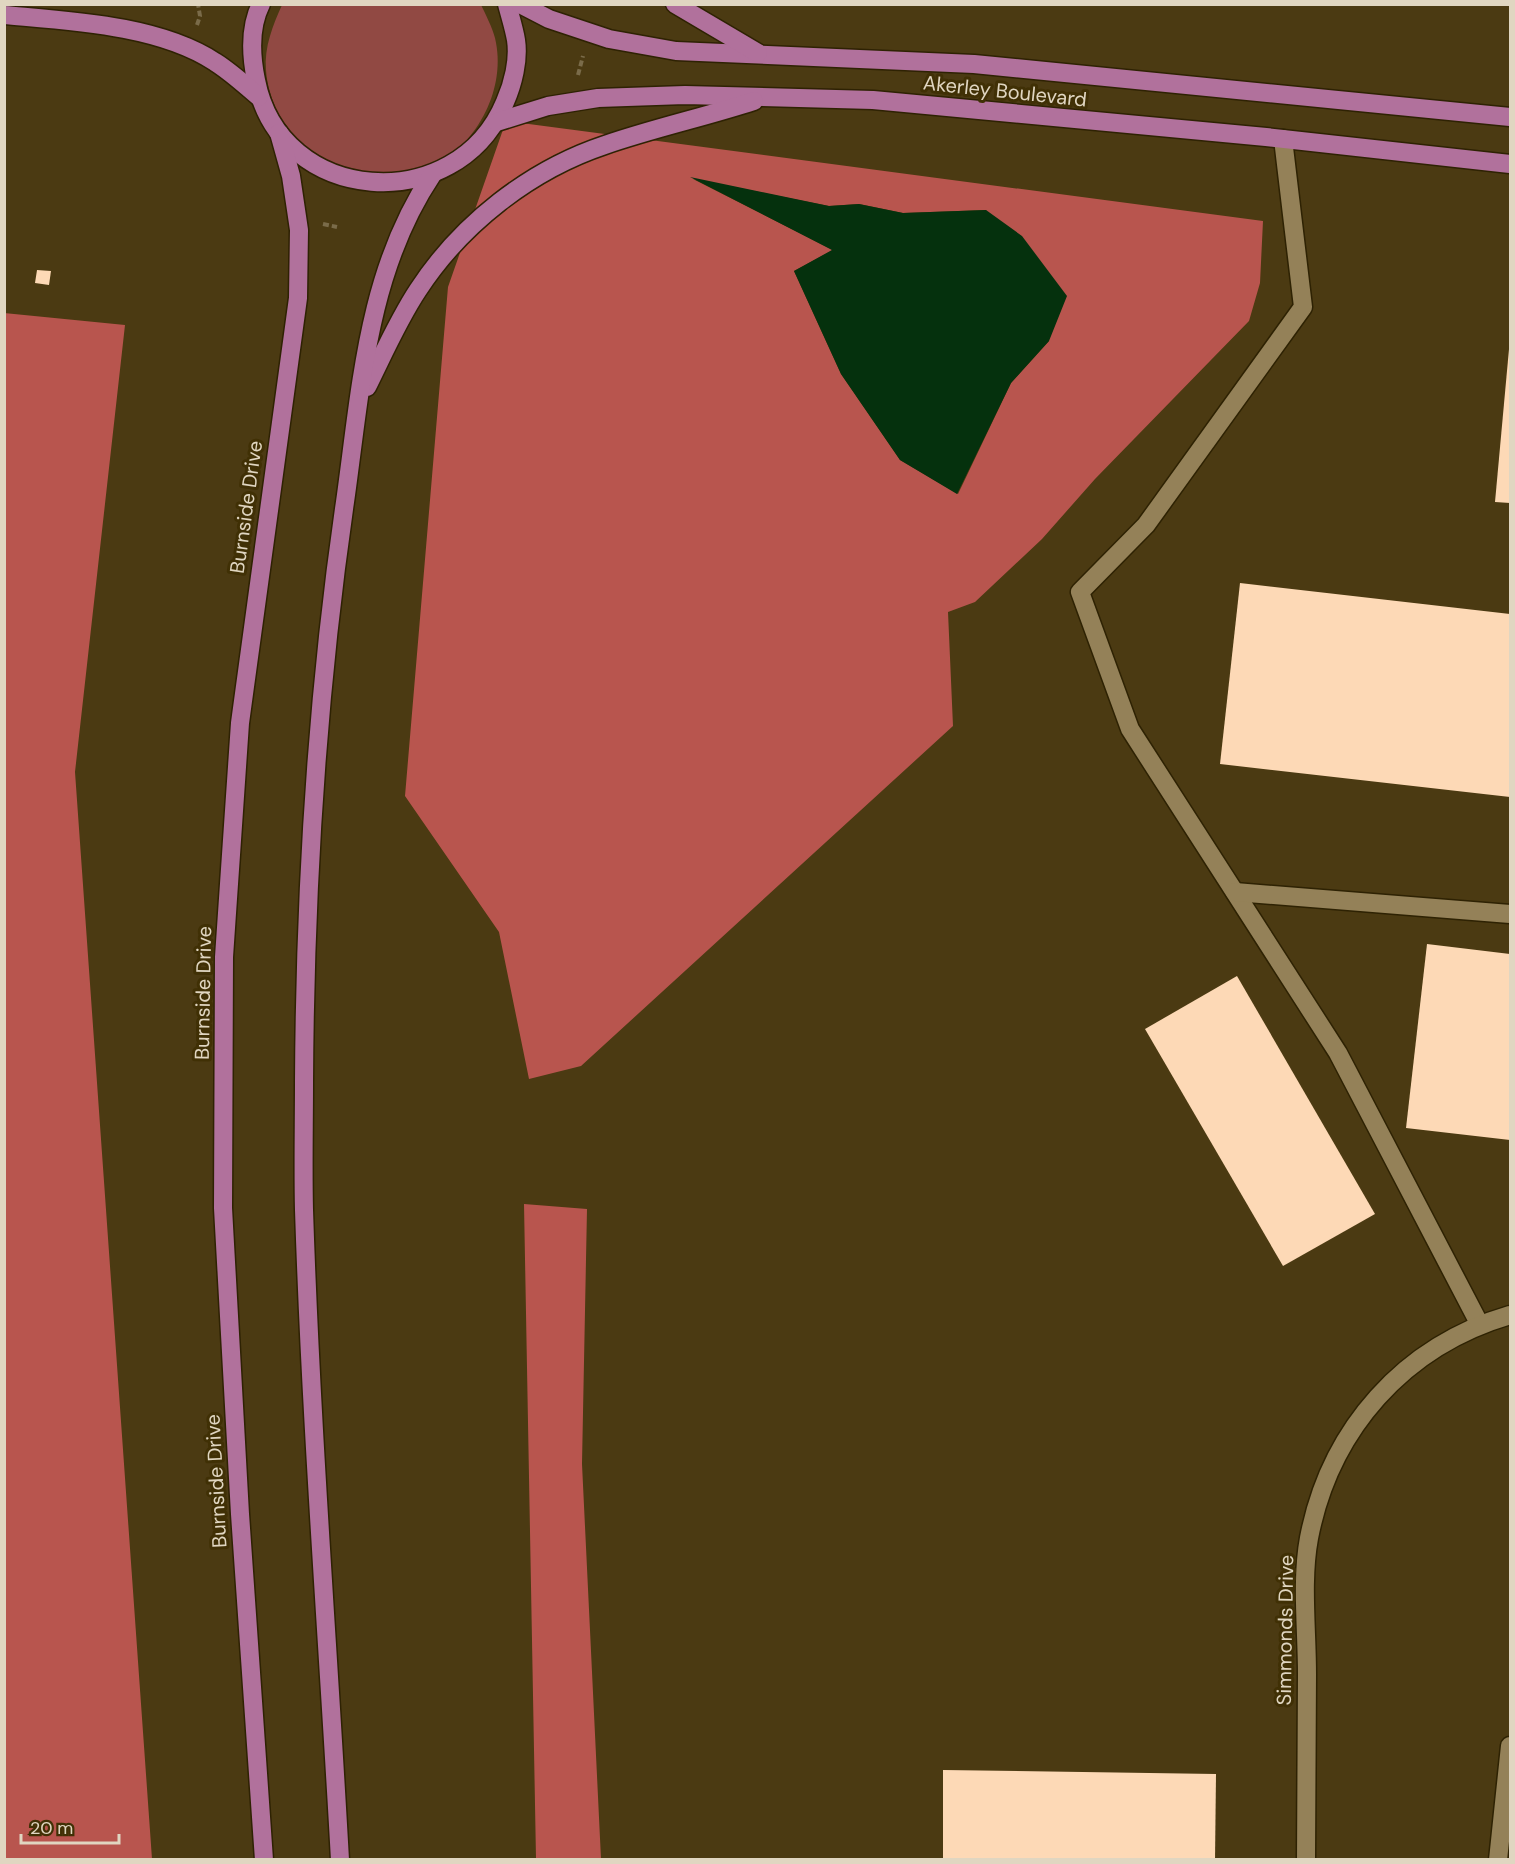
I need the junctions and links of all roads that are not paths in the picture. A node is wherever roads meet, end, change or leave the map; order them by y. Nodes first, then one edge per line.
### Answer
1 (261, 4) edge
2 (507, 4) edge
3 (520, 4) edge
4 (675, 4) edge
5 (4, 15) edge
6 (762, 55) junction
7 (259, 97) junction
8 (765, 97) junction
9 (1510, 117) edge
10 (497, 122) junction
11 (279, 134) junction
12 (1283, 139) junction
13 (1510, 164) edge
14 (432, 175) junction
15 (359, 402) junction
16 (1235, 892) junction
17 (1510, 914) edge
18 (1510, 1315) edge
19 (1480, 1326) junction
20 (1510, 1746) edge
21 (264, 1860) edge
22 (340, 1860) edge
23 (1306, 1860) edge
24 (1498, 1860) edge

1 - 7 main road
2 - 10 main road
3 - 6 main road, Akerley Boulevard
4 - 6 main road
5 - 7 main road
6 - 9 main road, Akerley Boulevard
7 - 11 main road
8 - 10 main road, Akerley Boulevard
8 - 12 main road, Akerley Boulevard
8 - 15 main road
10 - 14 main road
11 - 14 main road
11 - 21 main road, Burnside Drive
12 - 13 main road, Akerley Boulevard
12 - 16 street
14 - 15 main road
15 - 22 main road
16 - 17 street
16 - 19 street
18 - 19 street, Simmonds Drive
19 - 23 street, Simmonds Drive
20 - 24 street

